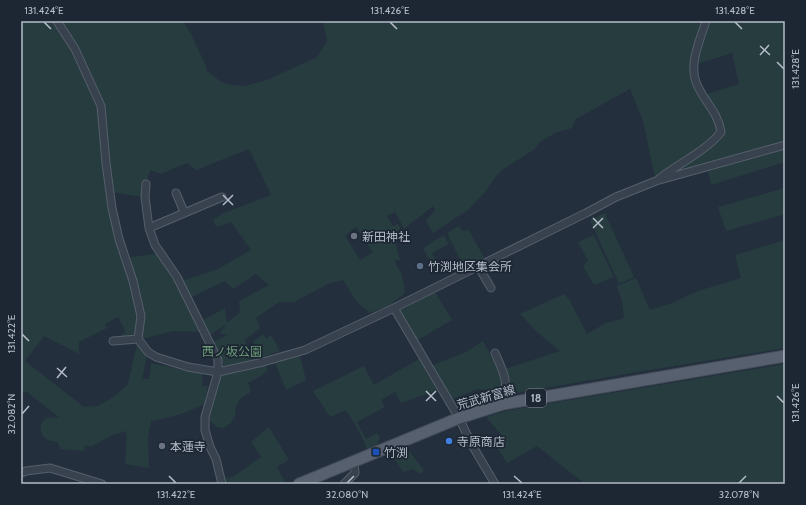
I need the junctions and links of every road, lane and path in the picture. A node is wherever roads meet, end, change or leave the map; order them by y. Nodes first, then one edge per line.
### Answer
1 (57, 21) edge
2 (706, 21) edge
3 (785, 144) edge
4 (656, 181) junction
5 (146, 184) dead end
6 (176, 193) dead end
7 (222, 197) dead end
8 (184, 212) junction
9 (149, 228) junction
10 (478, 266) junction
11 (491, 288) dead end
12 (394, 308) junction
13 (138, 339) junction
14 (113, 341) dead end
15 (495, 353) dead end
16 (785, 356) edge
17 (218, 372) junction
18 (503, 404) junction
19 (459, 418) junction
20 (354, 460) junction
21 (21, 473) edge
22 (102, 484) edge
23 (222, 484) edge
24 (298, 484) edge
25 (344, 484) edge
26 (494, 484) edge

1 - 13 street
2 - 4 street
3 - 4 street
4 - 10 street
5 - 9 street
6 - 8 street
7 - 8 street
8 - 9 street
9 - 17 street
10 - 11 street
10 - 12 street
12 - 17 street
12 - 19 street
13 - 14 street
13 - 17 street
15 - 18 street
16 - 18 main road, 荒武新富線 / 18
17 - 23 street
18 - 19 main road, 荒武新富線 / 18
19 - 20 main road, 荒武新富線 / 18
19 - 26 street
20 - 24 main road, 荒武新富線 / 18
20 - 25 street
21 - 22 street

